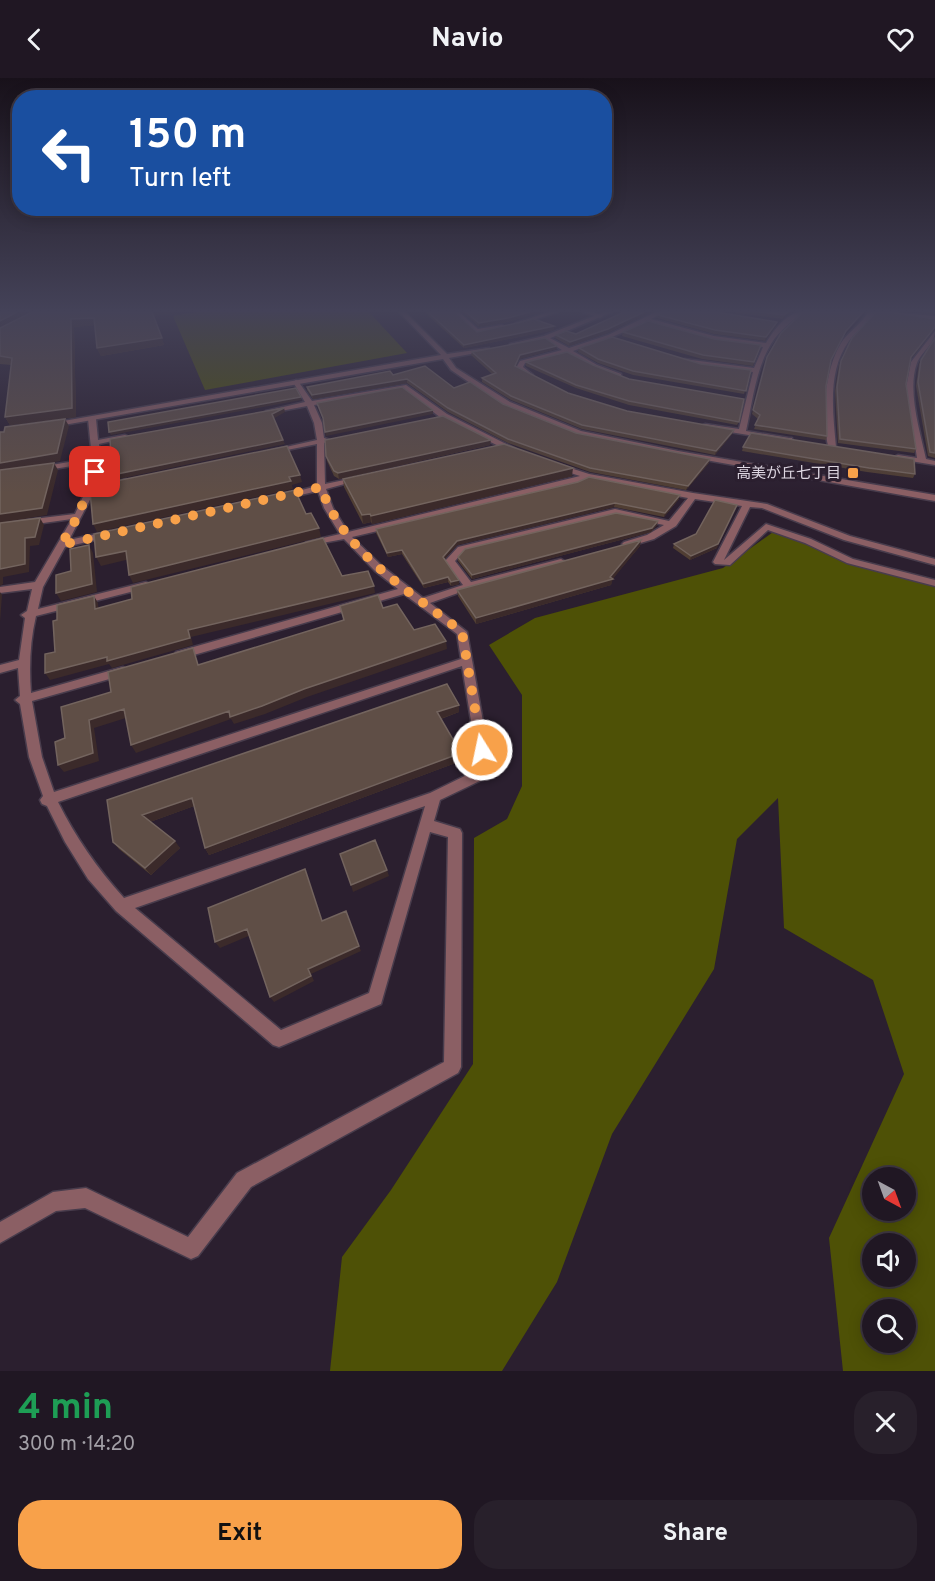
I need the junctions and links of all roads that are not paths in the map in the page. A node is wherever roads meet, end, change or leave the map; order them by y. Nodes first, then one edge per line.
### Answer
1 (354, 372) edge
2 (458, 372) edge
3 (526, 372) edge
4 (613, 372) edge
5 (755, 372) edge
6 (832, 372) edge
7 (912, 372) edge
8 (631, 379) edge
9 (539, 381) edge
10 (296, 382) junction
11 (738, 398) edge
12 (749, 400) junction
13 (310, 404) junction
14 (264, 412) edge
15 (444, 416) junction
16 (433, 418) edge
17 (92, 419) junction
18 (696, 424) edge
19 (44, 426) edge
20 (742, 431) junction
21 (140, 435) edge
22 (325, 440) junction
23 (798, 441) edge
24 (94, 443) junction
25 (820, 445) edge
26 (504, 447) junction
27 (832, 447) junction
28 (843, 449) edge
29 (494, 451) edge
30 (262, 454) edge
31 (525, 454) edge
32 (888, 456) edge
33 (95, 460) junction
34 (545, 461) edge
35 (922, 461) junction
36 (935, 463) edge
37 (33, 471) edge
38 (587, 476) junction
39 (367, 477) edge
40 (135, 480) edge
41 (321, 487) junction
42 (89, 490) junction
43 (693, 496) junction
44 (276, 497) edge
45 (935, 498) edge
46 (748, 503) junction
47 (78, 516) junction
48 (673, 524) junction
49 (0, 526) edge
50 (117, 533) edge
51 (345, 535) junction
52 (61, 545) junction
53 (299, 547) edge
54 (613, 548) edge
55 (568, 560) edge
56 (935, 562) edge
57 (935, 583) edge
58 (151, 584) edge
59 (39, 585) junction
60 (469, 586) junction
61 (0, 590) edge
62 (407, 590) junction
63 (423, 602) junction
64 (26, 615) junction
65 (169, 658) edge
66 (466, 661) junction
67 (19, 664) junction
68 (135, 668) edge
69 (0, 669) edge
70 (21, 700) junction
71 (434, 797) junction
72 (47, 800) junction
73 (426, 825) junction
74 (121, 906) junction
75 (0, 1233) edge

1 - 10 street
2 - 45 street
3 - 9 street
4 - 8 street
5 - 12 street
6 - 27 street
7 - 35 street
10 - 13 street
10 - 17 street
11 - 12 street
12 - 20 street
13 - 14 street
13 - 15 street
13 - 22 street
15 - 16 street
15 - 26 street
17 - 19 street
17 - 24 street
18 - 20 street
20 - 23 street
21 - 24 street
22 - 30 street
22 - 41 street
24 - 33 street
25 - 27 street
26 - 29 street
26 - 31 street
27 - 28 street
32 - 35 street
33 - 37 street
33 - 42 street
34 - 38 street
35 - 36 street
38 - 43 street
38 - 51 street
39 - 41 street
40 - 42 street
41 - 44 street
41 - 51 street
42 - 47 street
43 - 46 street
43 - 48 street
46 - 56 street
46 - 57 street
47 - 49 street
47 - 52 street
48 - 54 street
48 - 60 street
50 - 52 street
51 - 53 street
51 - 62 street
52 - 59 street
55 - 60 street
58 - 64 street
59 - 61 street
59 - 64 street
60 - 63 street
62 - 63 street
62 - 65 street
63 - 66 street
64 - 67 street
66 - 71 street
66 - 72 street
67 - 69 street
67 - 70 street
68 - 70 street
70 - 72 street
71 - 73 street
71 - 74 street
72 - 74 street
73 - 74 street
73 - 75 street

